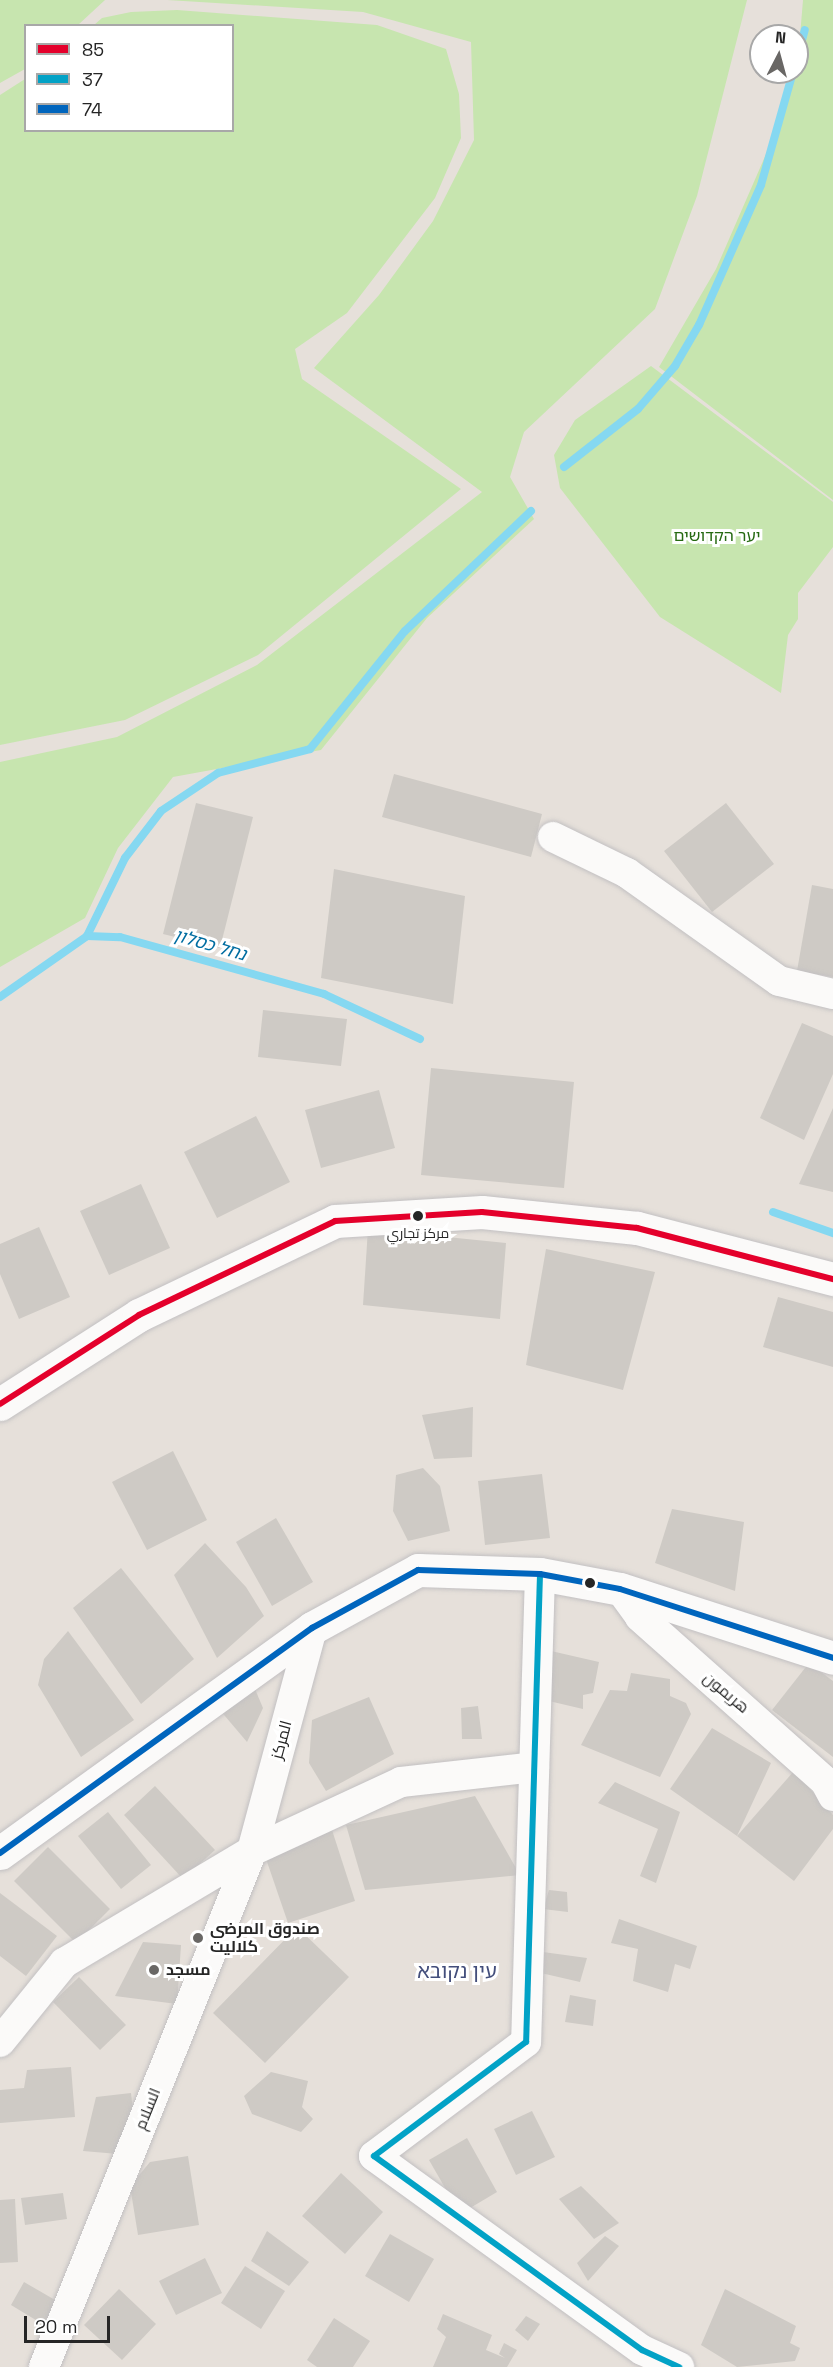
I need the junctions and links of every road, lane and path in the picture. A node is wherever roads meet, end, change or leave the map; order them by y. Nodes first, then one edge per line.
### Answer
1 (553, 837) dead end
2 (833, 994) edge
3 (833, 1279) edge
4 (0, 1404) edge
5 (540, 1574) junction
6 (620, 1589) junction
7 (312, 1629) junction
8 (833, 1658) edge
9 (534, 1767) junction
10 (833, 1796) edge
11 (252, 1851) junction
12 (0, 1853) edge
13 (0, 2042) edge
14 (44, 2367) edge
15 (679, 2367) edge

1 - 2 street
3 - 4 street
5 - 6 street
5 - 7 street
5 - 9 street
6 - 8 street
6 - 10 street, هريمون
7 - 11 street, المركز
7 - 12 street
9 - 11 street
9 - 15 street
11 - 13 street
11 - 14 street, السلام

